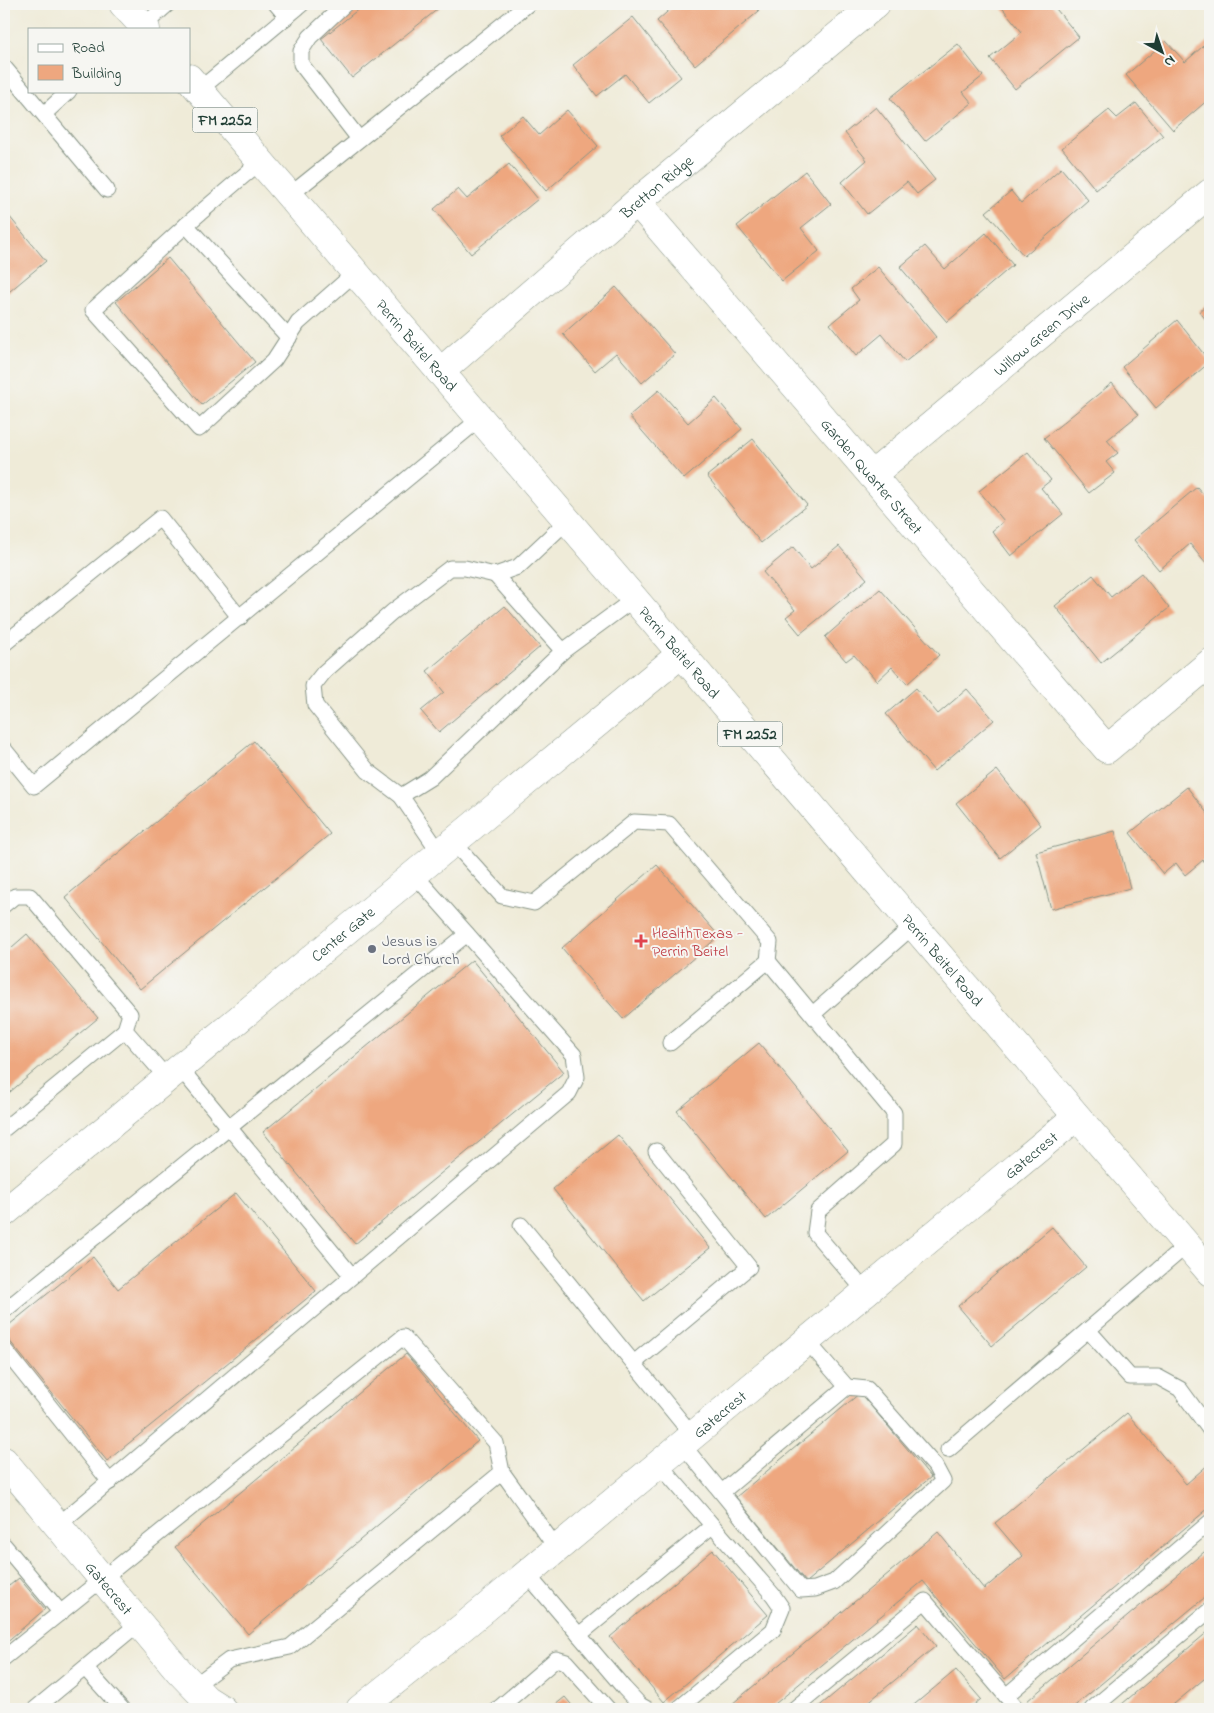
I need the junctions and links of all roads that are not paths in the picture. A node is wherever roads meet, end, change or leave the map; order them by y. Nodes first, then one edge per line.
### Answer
1 (124, 4) edge
2 (168, 4) edge
3 (276, 4) edge
4 (302, 4) edge
5 (344, 4) edge
6 (528, 4) edge
7 (876, 4) edge
8 (287, 17) junction
9 (143, 28) edge
10 (4, 67) edge
11 (194, 84) edge
12 (69, 92) edge
13 (44, 114) junction
14 (359, 138) junction
15 (261, 161) junction
16 (108, 190) dead end
17 (1210, 193) edge
18 (290, 195) junction
19 (637, 202) junction
20 (186, 225) junction
21 (356, 272) junction
22 (288, 338) junction
23 (440, 372) junction
24 (481, 418) junction
25 (872, 475) junction
26 (566, 522) junction
27 (495, 576) junction
28 (634, 599) junction
29 (240, 618) junction
30 (4, 644) edge
31 (563, 651) junction
32 (681, 654) junction
33 (1210, 663) edge
34 (4, 749) edge
35 (401, 796) junction
36 (446, 848) junction
37 (414, 874) junction
38 (4, 905) edge
39 (913, 926) junction
40 (468, 934) junction
41 (768, 961) junction
42 (813, 1014) junction
43 (125, 1030) junction
44 (670, 1043) dead end
45 (173, 1073) junction
46 (1076, 1117) junction
47 (229, 1128) junction
48 (4, 1129) edge
49 (656, 1151) dead end
50 (4, 1213) edge
51 (521, 1225) dead end
52 (1187, 1245) junction
53 (1210, 1272) edge
54 (352, 1276) junction
55 (866, 1292) junction
56 (4, 1311) edge
57 (1088, 1330) junction
58 (807, 1341) junction
59 (4, 1349) edge
60 (634, 1363) junction
61 (847, 1387) junction
62 (1210, 1430) edge
63 (688, 1440) junction
64 (948, 1450) dead end
65 (4, 1461) edge
66 (659, 1464) junction
67 (502, 1472) junction
68 (110, 1482) junction
69 (722, 1492) junction
70 (1210, 1522) edge
71 (58, 1526) junction
72 (712, 1526) junction
73 (4, 1546) edge
74 (557, 1549) junction
75 (527, 1574) junction
76 (103, 1580) junction
77 (1210, 1610) edge
78 (61, 1613) junction
79 (139, 1623) junction
80 (579, 1635) junction
81 (4, 1658) edge
82 (85, 1668) junction
83 (194, 1686) junction
84 (1006, 1696) junction
85 (35, 1709) edge
86 (122, 1709) edge
87 (222, 1709) edge
88 (360, 1709) edge
89 (498, 1709) edge
90 (608, 1709) edge
91 (648, 1709) edge
92 (678, 1709) edge
93 (794, 1709) edge
94 (1017, 1709) edge
95 (1092, 1709) edge

1 - 9 street
2 - 9 lane
3 - 8 lane
4 - 8 lane
5 - 14 lane
6 - 14 lane
7 - 19 street, Bretton Ridge
8 - 11 lane
10 - 13 lane
11 - 15 street, Perrin Beitel Road / FM 2252
12 - 13 lane
13 - 16 lane
14 - 18 lane
15 - 18 street, Perrin Beitel Road / FM 2252
15 - 20 lane
17 - 25 street, Willow Green Drive
18 - 21 street, Perrin Beitel Road / FM 2252
19 - 23 street, Bretton Ridge
19 - 25 street, Garden Quarter Street
20 - 22 lane
20 - 22 lane
21 - 22 lane
21 - 23 street, Perrin Beitel Road / FM 2252
23 - 24 street, Perrin Beitel Road / FM 2252
24 - 26 street, Perrin Beitel Road / FM 2252
24 - 29 lane
25 - 33 street, Garden Quarter Street
26 - 27 lane
26 - 28 street, Perrin Beitel Road / FM 2252
27 - 31 lane
27 - 35 lane
28 - 31 lane
28 - 32 street, Perrin Beitel Road / FM 2252
29 - 30 lane
29 - 34 lane
31 - 35 lane
32 - 36 street, Center Gate
32 - 39 street, Perrin Beitel Road / FM 2252
35 - 36 lane
36 - 37 street, Center Gate
36 - 41 lane
37 - 40 lane
37 - 45 street, Center Gate
38 - 43 lane
39 - 42 lane
39 - 46 street, Perrin Beitel Road / FM 2252
40 - 47 lane
40 - 54 lane
41 - 42 lane
41 - 44 lane
42 - 55 lane
43 - 45 lane
43 - 48 lane
45 - 47 lane
45 - 50 street, Center Gate
46 - 52 street, Perrin Beitel Road / FM 2252
46 - 55 street, Gatecrest
47 - 54 lane
47 - 56 lane
49 - 60 lane
51 - 60 lane
52 - 53 street, Perrin Beitel Road / FM 2252
52 - 57 lane
54 - 68 lane
55 - 58 street, Gatecrest
57 - 62 lane
57 - 64 lane
58 - 61 lane
58 - 63 street, Gatecrest
59 - 68 lane
60 - 63 lane
61 - 69 lane
61 - 69 lane
63 - 66 street, Gatecrest
63 - 69 lane
65 - 71 street, Gatecrest
66 - 72 lane
66 - 74 street, Gatecrest
67 - 74 lane
67 - 76 lane
67 - 83 lane
68 - 71 lane
70 - 84 lane
71 - 76 street, Gatecrest
72 - 80 lane
72 - 92 lane
73 - 78 lane
74 - 75 street, Gatecrest
75 - 80 lane
75 - 88 street, Gatecrest
76 - 78 lane
76 - 79 street, Gatecrest
77 - 95 lane
78 - 81 lane
79 - 82 lane
79 - 83 street, Gatecrest
80 - 91 lane
82 - 85 lane
82 - 86 lane
83 - 87 street, Gatecrest
84 - 93 lane
84 - 94 lane
89 - 90 lane

